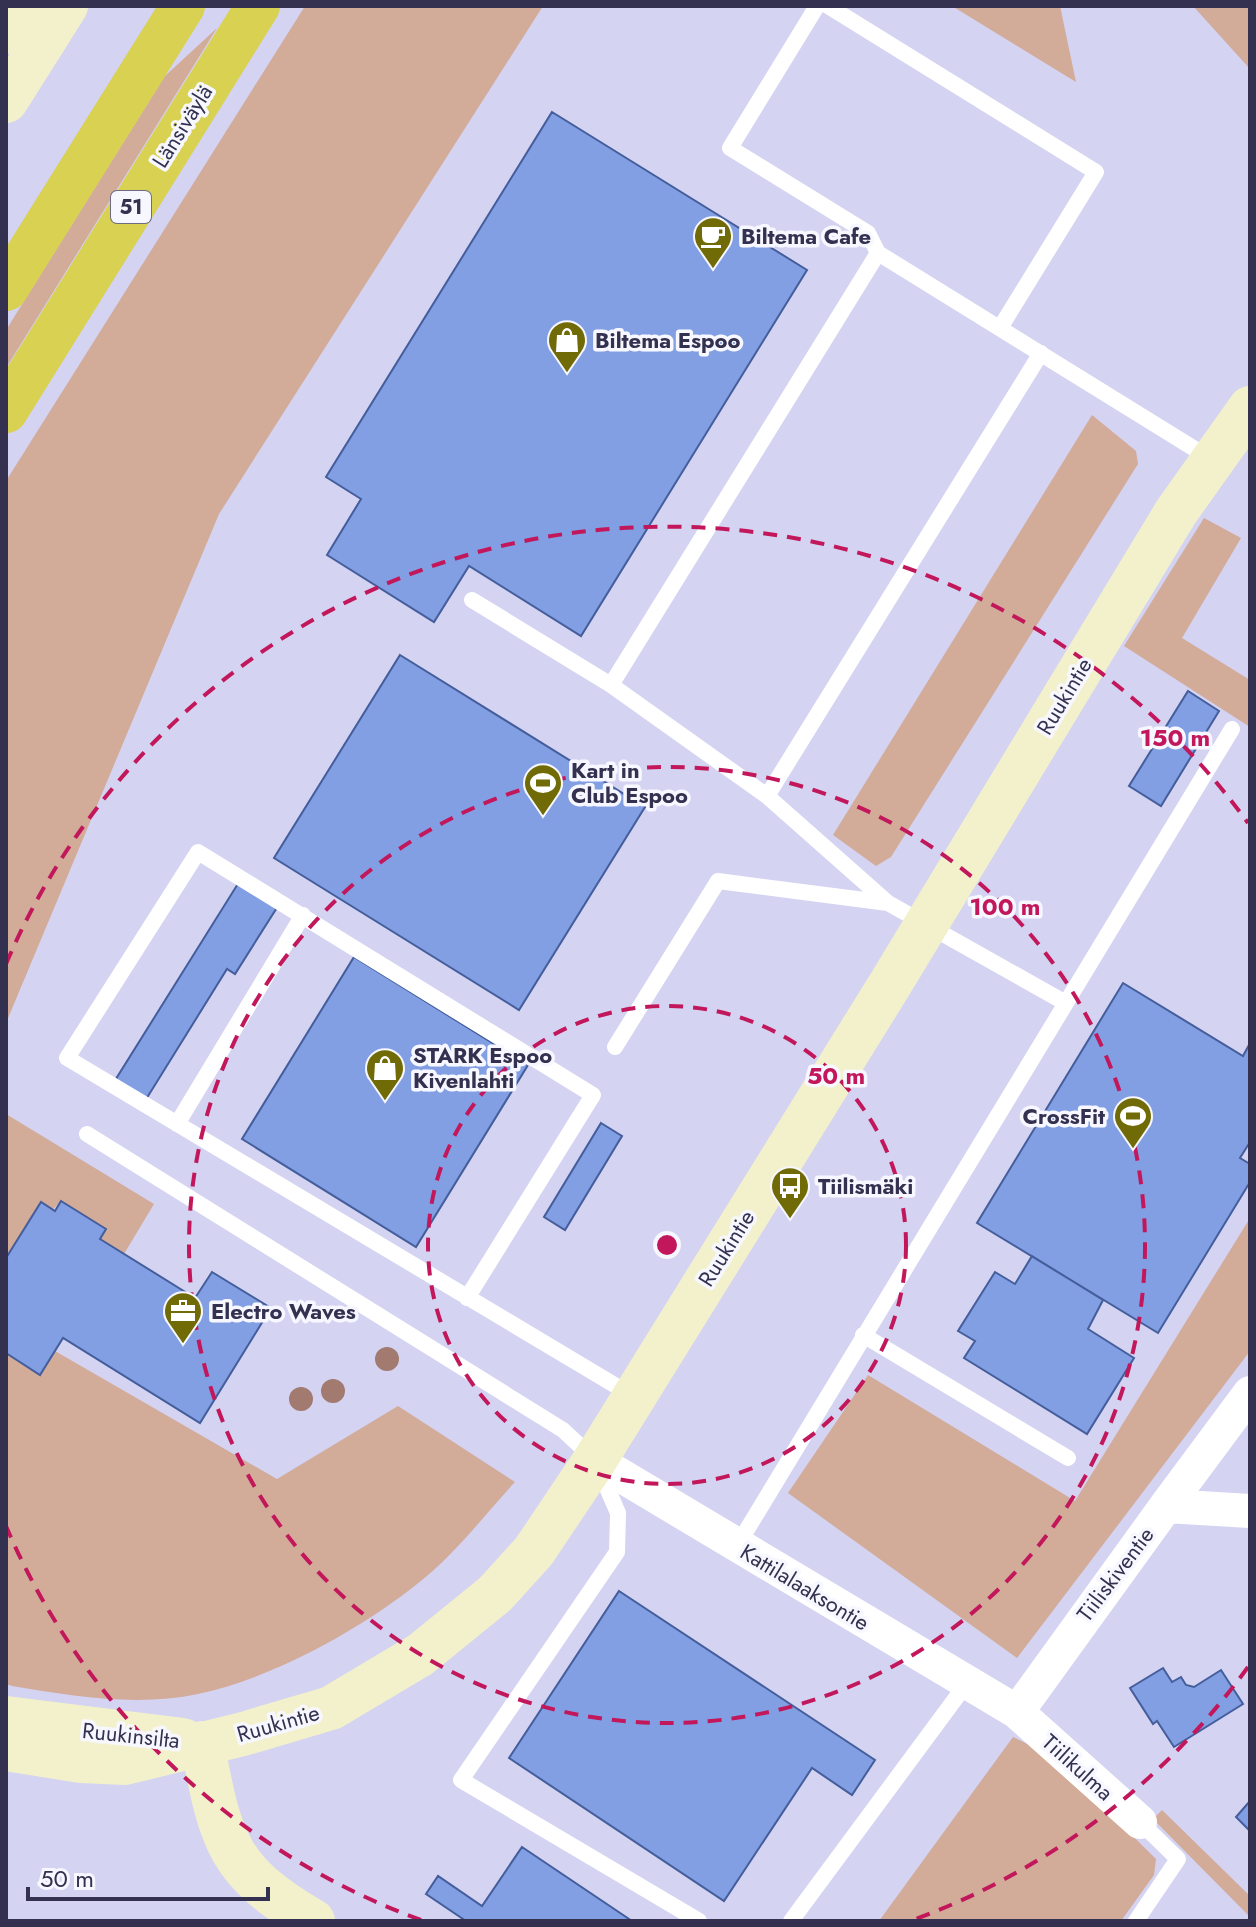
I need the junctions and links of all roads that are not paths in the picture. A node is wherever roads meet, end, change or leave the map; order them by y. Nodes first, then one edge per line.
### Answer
1 (22, 6) edge
2 (66, 6) edge
3 (183, 6) edge
4 (258, 6) edge
5 (817, 6) edge
6 (828, 6) edge
7 (6, 32) edge
8 (6, 101) edge
9 (878, 253) junction
10 (6, 289) edge
11 (1000, 328) junction
12 (1041, 353) junction
13 (1250, 408) edge
14 (6, 411) edge
15 (1211, 459) junction
16 (472, 600) dead end
17 (611, 685) junction
18 (1232, 729) dead end
19 (767, 796) junction
20 (888, 903) junction
21 (303, 915) junction
22 (925, 926) junction
23 (1064, 1002) junction
24 (615, 1047) dead end
25 (177, 1124) junction
26 (87, 1134) dead end
27 (467, 1298) junction
28 (863, 1335) junction
29 (1250, 1393) edge
30 (634, 1397) junction
31 (1068, 1458) dead end
32 (595, 1460) junction
33 (1166, 1506) junction
34 (1250, 1511) edge
35 (737, 1546) junction
36 (967, 1683) junction
37 (1017, 1712) junction
38 (6, 1718) edge
39 (202, 1743) junction
40 (6, 1749) edge
41 (1140, 1822) joint
42 (313, 1921) edge
43 (699, 1921) edge
44 (791, 1921) edge
45 (1136, 1921) edge

1 - 7 street
2 - 8 street
3 - 10 highway
4 - 14 highway, Länsiväylä / 51
5 - 9 lane
6 - 11 lane
9 - 11 lane
9 - 17 lane
11 - 12 lane
12 - 15 lane
12 - 19 lane
13 - 15 street, Ruukintie
15 - 22 street, Ruukintie
16 - 17 lane
17 - 19 lane
18 - 23 lane
19 - 20 lane
20 - 22 lane
20 - 24 lane
21 - 25 lane
21 - 25 lane
21 - 27 lane
22 - 23 lane
22 - 30 street, Ruukintie
23 - 28 lane
25 - 27 lane
26 - 32 lane
27 - 30 lane
28 - 31 lane
28 - 35 lane
29 - 33 street
30 - 32 street, Ruukintie
32 - 35 street, Kattilalaaksontie
32 - 39 street, Ruukintie
32 - 43 lane
33 - 34 street, Tiiliskiventie
33 - 37 street, Tiiliskiventie
35 - 36 street, Kattilalaaksontie
36 - 37 street, Kattilalaaksontie
36 - 44 lane
37 - 41 street, Tiilikulma
38 - 39 street, Ruukinsilta
39 - 40 street, Ruukinsilta
39 - 42 street
41 - 45 lane

